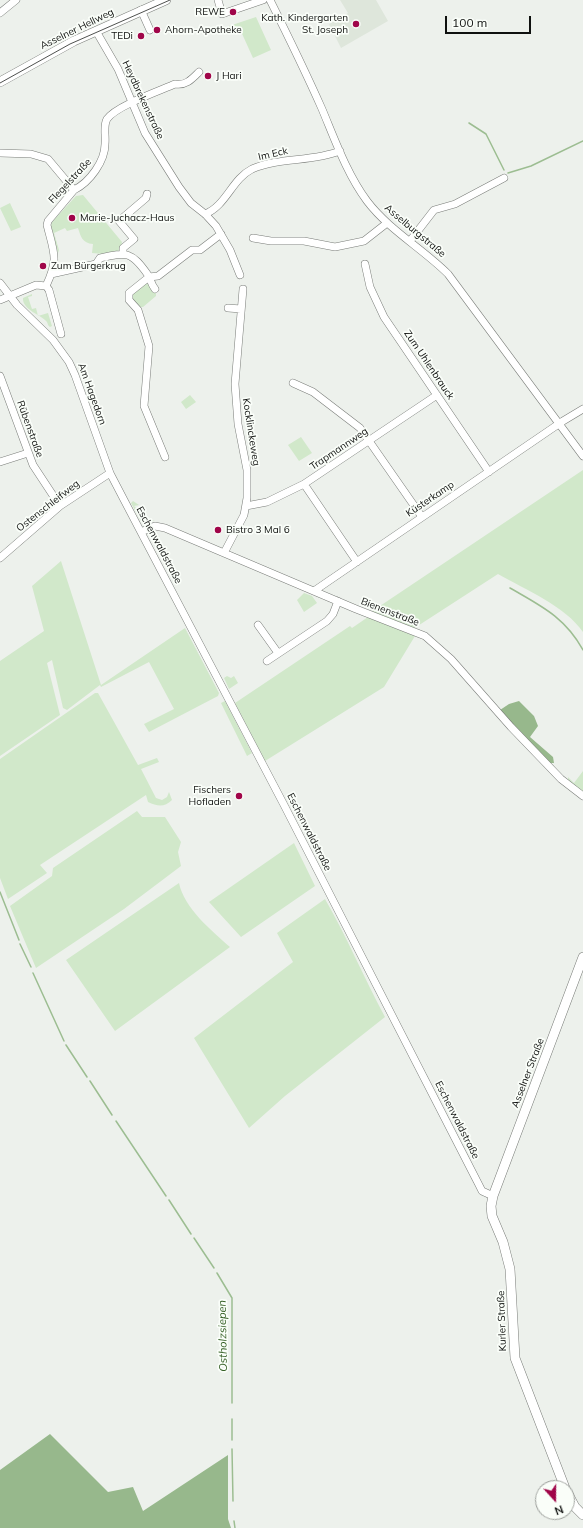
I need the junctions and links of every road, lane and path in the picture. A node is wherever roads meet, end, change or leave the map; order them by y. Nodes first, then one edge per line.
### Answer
1 (16, 0) edge
2 (166, 0) edge
3 (218, 0) edge
4 (263, 0) edge
5 (270, 0) edge
6 (151, 3) edge
7 (141, 10) junction
8 (0, 13) edge
9 (150, 30) dead end
10 (96, 31) junction
11 (199, 72) dead end
12 (0, 82) edge
13 (133, 103) junction
14 (340, 151) junction
15 (0, 153) edge
16 (504, 178) dead end
17 (74, 190) junction
18 (147, 194) dead end
19 (205, 214) junction
20 (387, 223) junction
21 (221, 234) junction
22 (253, 238) dead end
23 (410, 241) junction
24 (122, 253) junction
25 (365, 264) dead end
26 (52, 274) junction
27 (240, 275) dead end
28 (149, 277) junction
29 (0, 283) edge
30 (46, 286) junction
31 (155, 289) dead end
32 (243, 289) dead end
33 (9, 296) junction
34 (0, 300) edge
35 (228, 308) dead end
36 (241, 309) junction
37 (61, 334) dead end
38 (0, 376) edge
39 (293, 382) dead end
40 (437, 395) junction
41 (583, 409) edge
42 (558, 424) junction
43 (369, 441) junction
44 (28, 453) junction
45 (583, 456) edge
46 (165, 457) dead end
47 (0, 462) edge
48 (489, 472) junction
49 (110, 473) junction
50 (304, 484) junction
51 (60, 506) junction
52 (246, 506) junction
53 (422, 517) junction
54 (141, 532) junction
55 (224, 553) junction
56 (0, 558) edge
57 (357, 562) junction
58 (314, 591) junction
59 (338, 602) junction
60 (258, 625) dead end
61 (278, 653) junction
62 (267, 661) dead end
63 (583, 796) edge
64 (583, 957) edge
65 (494, 1196) junction
66 (562, 1480) edge
67 (575, 1506) edge
68 (583, 1516) edge

1 - 8 street
2 - 6 main road, Asselner Hellweg
3 - 4 street
5 - 14 street, Asselburgstraße
6 - 7 main road, Asselner Hellweg
7 - 9 street
7 - 10 main road, Asselner Hellweg
10 - 12 main road, Asselner Hellweg
10 - 13 street, Heydbrekenstraße
11 - 13 street, Flegelstraße
13 - 17 street, Flegelstraße
13 - 19 street, Heydbrekenstraße
14 - 19 street, Im Eck
14 - 20 street, Asselburgstraße
15 - 17 street
16 - 23 street
17 - 26 street, Flegelstraße
18 - 24 street
19 - 21 street, Heydbrekenstraße
20 - 22 street
20 - 23 street, Asselburgstraße
21 - 27 street, Heydbrekenstraße
21 - 28 street
23 - 42 street, Asselburgstraße
24 - 26 street
24 - 28 street
25 - 40 street, Zum Uhlenbrauck
26 - 30 street, Flegelstraße
28 - 31 street
28 - 46 street
29 - 33 street, Am Hagedorn
30 - 33 street
30 - 37 street
32 - 36 street, Kocklinckeweg
33 - 34 street
33 - 49 street, Am Hagedorn
35 - 36 street
36 - 52 street, Kocklinckeweg
38 - 44 street, Rübenstraße
39 - 43 street
40 - 43 street, Trapmannweg
40 - 48 street, Zum Uhlenbrauck
41 - 42 street, Küsterkamp
42 - 45 street, Asselburgstraße
42 - 48 street, Küsterkamp
43 - 50 street, Trapmannweg
43 - 53 street
44 - 47 street
44 - 51 street, Rübenstraße
48 - 53 street, Küsterkamp
49 - 51 street, Ostenschleifweg
49 - 54 street, Eschenwaldstraße
50 - 52 street, Trapmannweg
50 - 57 street
51 - 56 street, Ostenschleifweg
52 - 55 street, Kocklinckeweg
53 - 57 street, Küsterkamp
54 - 55 street, Bienenstraße
54 - 65 street, Eschenwaldstraße
55 - 58 street, Bienenstraße
57 - 58 street, Küsterkamp
58 - 59 street, Bienenstraße
59 - 61 street
59 - 63 street, Bienenstraße
60 - 61 street
61 - 62 street
64 - 65 main road, Asselner Straße
65 - 66 main road, Kurler Straße
67 - 68 main road

